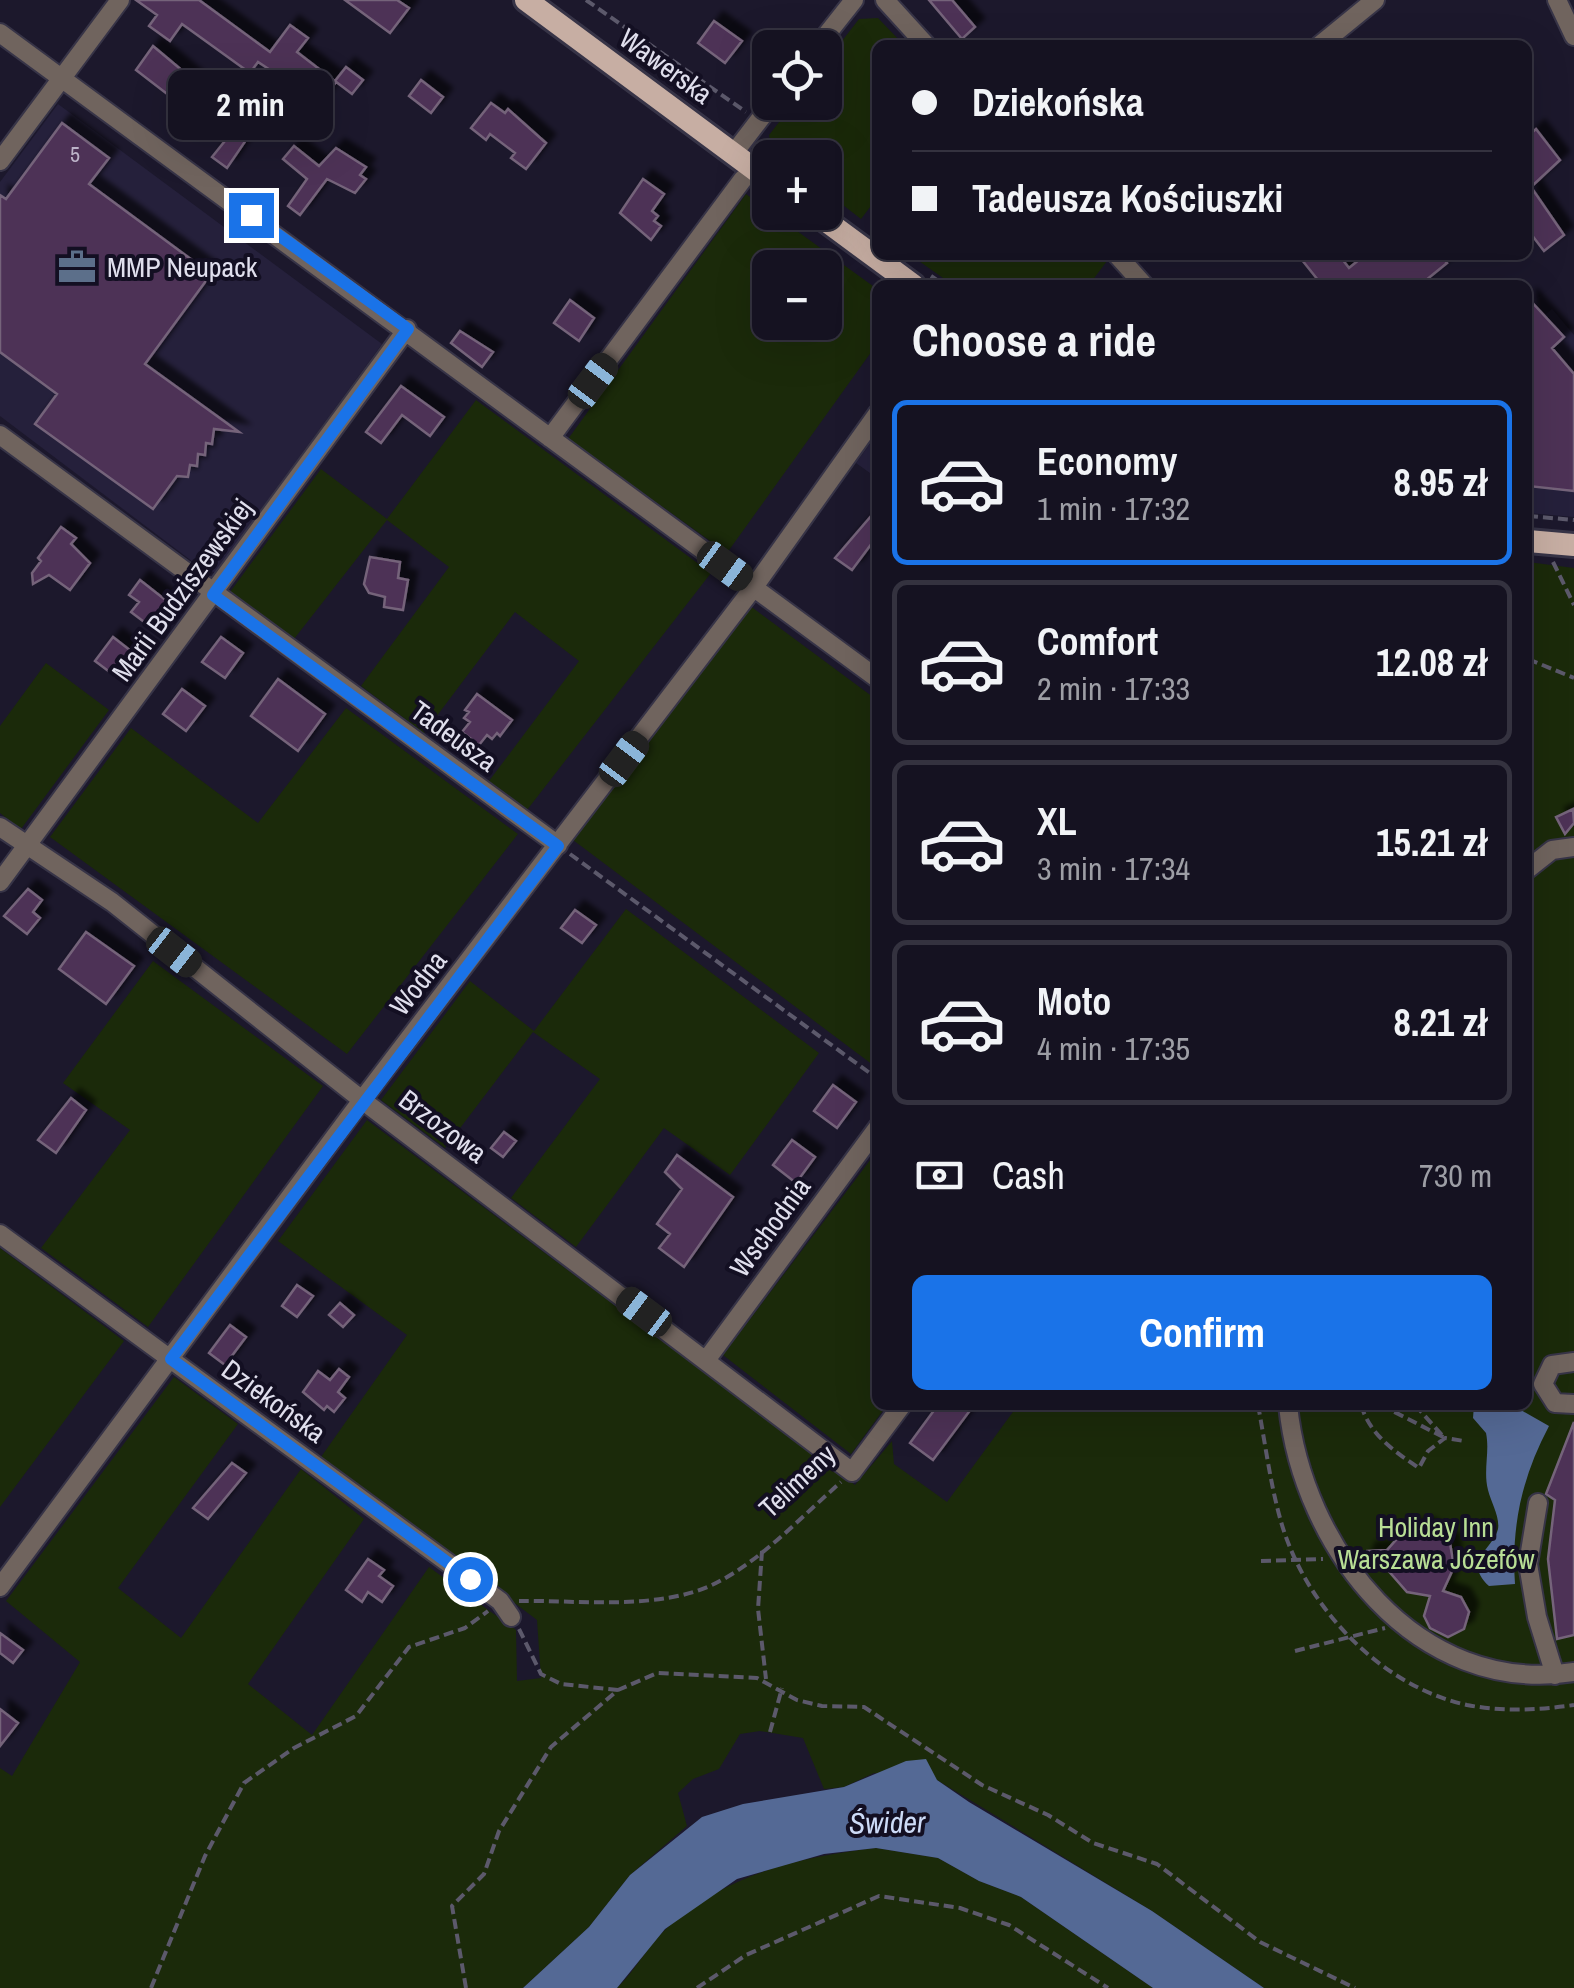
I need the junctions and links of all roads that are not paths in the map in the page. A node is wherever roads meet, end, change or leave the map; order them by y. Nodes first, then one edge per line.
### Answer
1 (120, 0) edge
2 (526, 0) edge
3 (854, 0) edge
4 (885, 0) edge
5 (1375, 0) edge
6 (1557, 0) edge
7 (830, 30) edge
8 (0, 32) edge
9 (1574, 36) edge
10 (921, 40) edge
11 (1326, 40) edge
12 (63, 79) junction
13 (760, 120) edge
14 (734, 153) junction
15 (0, 161) edge
16 (752, 168) edge
17 (752, 178) edge
18 (838, 230) edge
19 (872, 255) edge
20 (879, 260) edge
21 (1122, 260) edge
22 (906, 280) edge
23 (1140, 280) edge
24 (408, 329) junction
25 (0, 435) edge
26 (871, 435) edge
27 (550, 438) junction
28 (1532, 541) edge
29 (1574, 544) edge
30 (754, 587) junction
31 (213, 595) junction
32 (872, 675) edge
33 (0, 826) edge
34 (28, 846) junction
35 (558, 846) junction
36 (1574, 847) edge
37 (1532, 866) edge
38 (0, 882) edge
39 (362, 1100) junction
40 (872, 1135) edge
41 (0, 1234) edge
42 (171, 1359) junction
43 (706, 1359) junction
44 (1574, 1362) edge
45 (1537, 1372) edge
46 (1574, 1404) edge
47 (898, 1410) edge
48 (1289, 1410) edge
49 (852, 1472) joint
50 (1538, 1504) dead end
51 (0, 1587) edge
52 (506, 1609) road end
53 (1564, 1674) edge

1 - 12 street
2 - 14 main road, Wawerska
3 - 7 street
4 - 10 street
5 - 11 street
6 - 9 street
8 - 12 street
12 - 15 street
12 - 24 street
13 - 14 street
14 - 16 main road, Wawerska
17 - 27 street
18 - 19 main road
20 - 22 main road
21 - 23 street
24 - 27 street
24 - 31 street, Marii Budziszewskiej
25 - 31 street, Tadeusza
26 - 30 street, Wodna
27 - 30 street
28 - 29 main road
30 - 32 street
30 - 35 street, Wodna
31 - 34 street, Marii Budziszewskiej
31 - 35 street, Tadeusza
33 - 34 street, Brzozowa
34 - 38 street, Marii Budziszewskiej
34 - 39 street, Brzozowa
35 - 39 street, Wodna
36 - 37 street
39 - 42 street, Wodna
39 - 43 street, Brzozowa
40 - 43 street, Wschodnia
41 - 42 street, Dziekońska
42 - 51 street, Wodna
42 - 52 street, Dziekońska
43 - 49 street, Brzozowa
44 - 45 street
45 - 46 street
47 - 49 street, Telimeny
48 - 53 street
50 - 53 street

